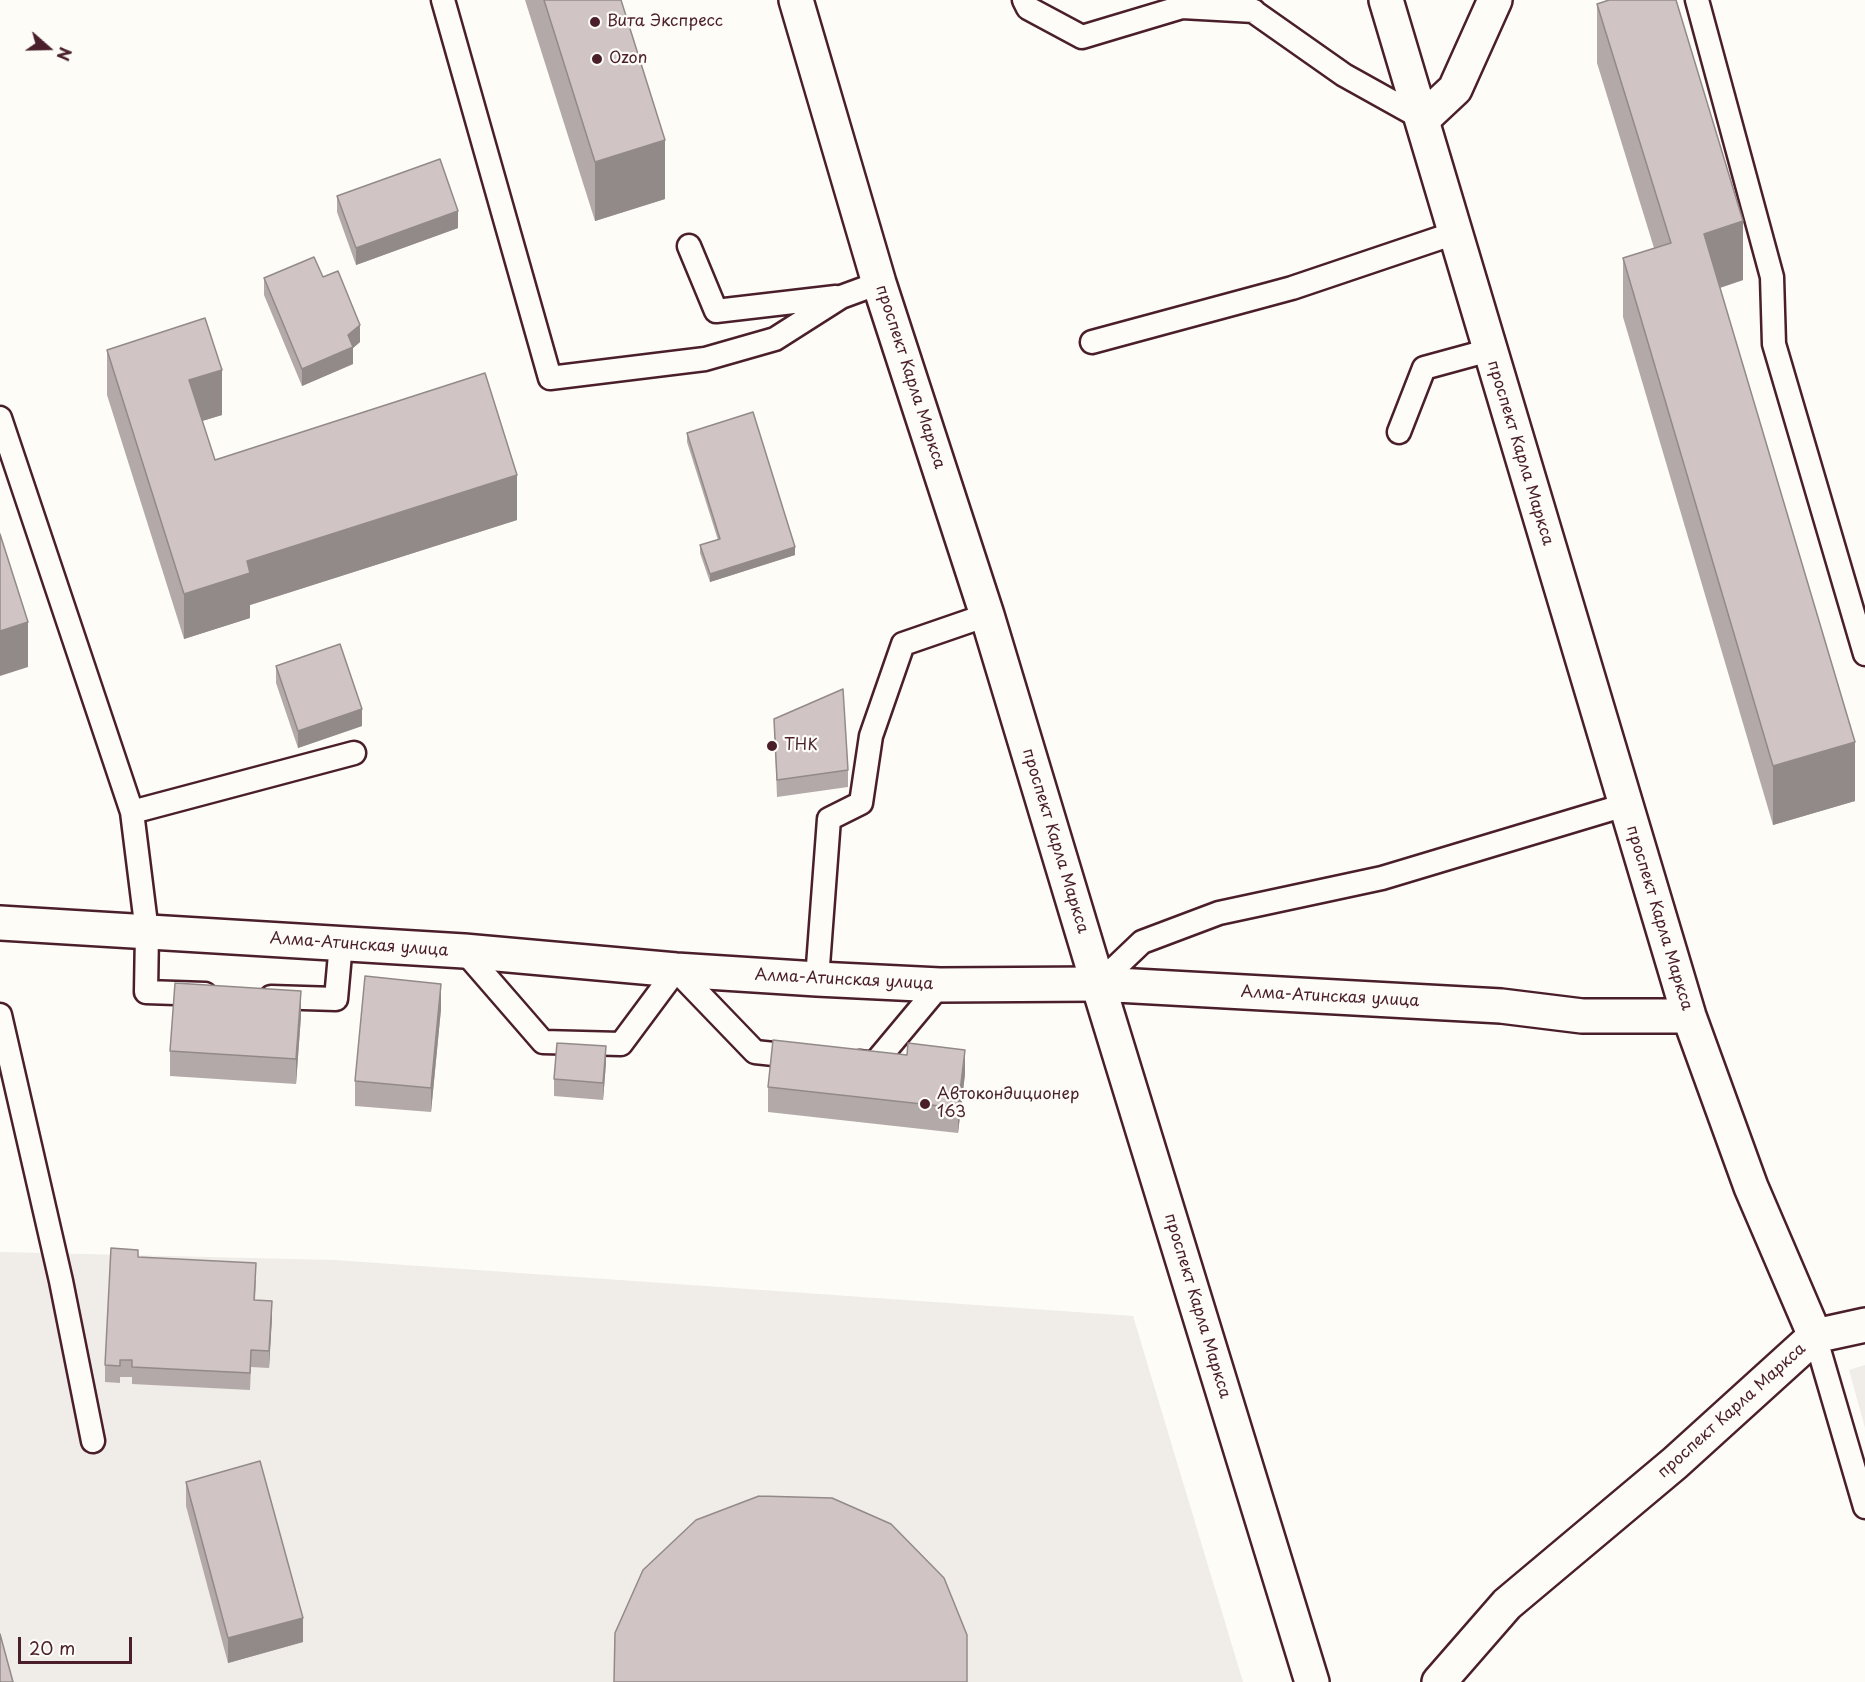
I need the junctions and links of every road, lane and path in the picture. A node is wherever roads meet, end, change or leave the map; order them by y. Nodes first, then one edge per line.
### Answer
1 (443, 0) edge
2 (796, 0) edge
3 (1024, 0) edge
4 (1386, 0) edge
5 (1495, 0) edge
6 (1697, 0) edge
7 (1247, 4) edge
8 (1423, 119) junction
9 (1455, 233) junction
10 (689, 246) dead end
11 (879, 282) junction
12 (841, 297) junction
13 (1092, 342) dead end
14 (1490, 350) junction
15 (0, 418) edge
16 (1399, 432) dead end
17 (987, 615) junction
18 (1865, 654) edge
19 (354, 753) dead end
20 (1625, 805) junction
21 (132, 812) junction
22 (0, 922) edge
23 (147, 932) junction
24 (340, 943) junction
25 (464, 951) junction
26 (676, 970) junction
27 (817, 979) junction
28 (1098, 984) junction
29 (940, 985) junction
30 (229, 995) edge
31 (253, 996) edge
32 (0, 1015) edge
33 (1689, 1016) junction
34 (1865, 1325) edge
35 (1815, 1336) junction
36 (93, 1441) dead end
37 (1865, 1507) edge
38 (1312, 1682) edge
39 (1439, 1682) edge

1 - 12 lane
2 - 11 main road, проспект Карла Маркса
3 - 7 lane
4 - 8 main road, проспект Карла Маркса
5 - 8 main road
6 - 18 lane
7 - 8 lane
8 - 9 main road, проспект Карла Маркса
9 - 13 lane
9 - 14 main road, проспект Карла Маркса
10 - 12 lane
11 - 12 lane
11 - 17 main road, проспект Карла Маркса
14 - 16 lane
14 - 20 main road, проспект Карла Маркса
15 - 21 lane
17 - 27 lane
17 - 28 main road, проспект Карла Маркса
19 - 21 lane
20 - 28 lane
20 - 33 main road, проспект Карла Маркса
21 - 23 lane
22 - 23 main road, Алма-Атинская улица
23 - 24 main road, Алма-Атинская улица
23 - 30 lane
24 - 25 main road, Алма-Атинская улица
24 - 31 lane
25 - 26 main road, Алма-Атинская улица
25 - 26 lane
26 - 27 main road, Алма-Атинская улица
26 - 29 lane
27 - 29 main road, Алма-Атинская улица
28 - 29 main road, Алма-Атинская улица
28 - 33 main road, Алма-Атинская улица
28 - 38 main road, проспект Карла Маркса
32 - 36 lane
33 - 35 main road, проспект Карла Маркса
34 - 35 main road
35 - 37 lane
35 - 39 main road, проспект Карла Маркса

